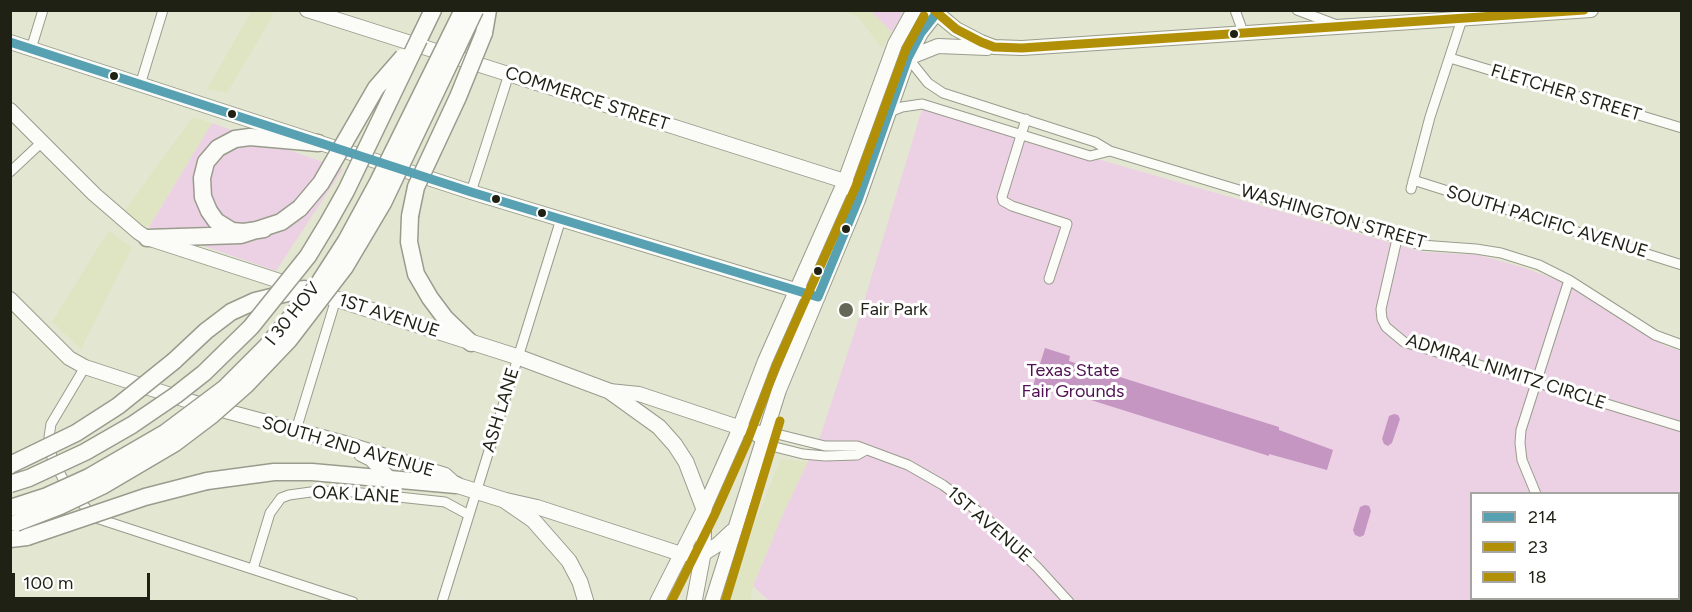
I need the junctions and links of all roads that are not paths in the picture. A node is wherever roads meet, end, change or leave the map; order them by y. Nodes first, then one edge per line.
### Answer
1 (43, 10) edge
2 (163, 10) edge
3 (307, 10) edge
4 (433, 10) edge
5 (454, 10) edge
6 (462, 10) edge
7 (475, 10) edge
8 (488, 10) edge
9 (914, 10) edge
10 (1235, 10) edge
11 (1297, 10) edge
12 (1591, 10) edge
13 (936, 12) edge
14 (1463, 14) edge
15 (1342, 27) junction
16 (1243, 32) junction
17 (419, 39) junction
18 (18, 45) edge
19 (994, 47) junction
20 (908, 58) junction
21 (1450, 58) junction
22 (509, 74) junction
23 (140, 85) junction
24 (10, 110) edge
25 (889, 112) junction
26 (1026, 119) junction
27 (1682, 128) edge
28 (1021, 134) junction
29 (42, 142) junction
30 (318, 143) junction
31 (1110, 151) junction
32 (10, 172) edge
33 (845, 181) junction
34 (471, 192) junction
35 (858, 200) junction
36 (561, 219) junction
37 (264, 229) junction
38 (147, 238) junction
39 (1397, 239) junction
40 (1682, 264) edge
41 (1049, 279) dead end
42 (1569, 280) junction
43 (304, 289) junction
44 (796, 290) junction
45 (819, 297) junction
46 (10, 299) edge
47 (336, 299) junction
48 (471, 343) junction
49 (1682, 345) edge
50 (518, 357) junction
51 (85, 367) junction
52 (1538, 382) junction
53 (609, 391) junction
54 (741, 428) junction
55 (1682, 428) edge
56 (296, 430) junction
57 (763, 436) junction
58 (341, 442) junction
59 (10, 465) edge
60 (389, 478) junction
61 (10, 484) edge
62 (456, 484) junction
63 (477, 492) junction
64 (1535, 492) edge
65 (504, 500) junction
66 (10, 501) edge
67 (10, 508) edge
68 (704, 509) junction
69 (470, 515) junction
70 (10, 524) edge
71 (733, 530) junction
72 (10, 539) edge
73 (681, 554) junction
74 (703, 554) junction
75 (254, 568) junction
76 (353, 602) edge
77 (442, 602) edge
78 (586, 602) edge
79 (657, 602) edge
80 (694, 602) edge
81 (712, 602) edge
82 (1069, 602) edge

1 - 18 street
2 - 23 street
3 - 22 main road, COMMERCE STREET
4 - 17 highway
5 - 66 highway, I 30 HOV
6 - 67 highway, I 30 HOV, bridge
7 - 70 highway, bridge
8 - 48 highway, bridge
9 - 33 main road
10 - 16 street
11 - 15 street
12 - 14 main road
13 - 19 main road
13 - 20 main road
14 - 15 main road
14 - 21 street
15 - 16 main road
16 - 19 main road
17 - 37 highway, bridge
17 - 61 highway, bridge
18 - 23 main road
19 - 20 main road
20 - 25 main road
20 - 26 street, WASHINGTON STREET
21 - 27 street, FLETCHER STREET
21 - 40 street, SOUTH PACIFIC AVENUE
22 - 33 main road, COMMERCE STREET
22 - 34 street
23 - 30 main road
24 - 29 main road, 1ST AVENUE
25 - 28 street, WASHINGTON STREET
25 - 35 main road
26 - 28 street
26 - 31 street, WASHINGTON STREET
28 - 31 street, WASHINGTON STREET
28 - 41 street
29 - 32 street
29 - 38 main road, 1ST AVENUE
30 - 34 main road
30 - 37 highway
31 - 39 street, WASHINGTON STREET
33 - 35 main road
33 - 44 main road
34 - 36 main road
35 - 45 main road
36 - 44 main road
36 - 50 street, ASH LANE
37 - 38 highway
38 - 43 main road, 1ST AVENUE
39 - 42 street, WASHINGTON STREET
39 - 52 street, ADMIRAL NIMITZ CIRCLE
42 - 49 street, WASHINGTON STREET
42 - 52 street
43 - 47 main road, 1ST AVENUE
43 - 59 highway, bridge
44 - 45 main road
44 - 54 main road
45 - 57 main road
46 - 51 main road, SOUTH 2ND AVENUE
47 - 48 main road, 1ST AVENUE
47 - 56 street
48 - 50 main road, 1ST AVENUE
50 - 53 main road, 1ST AVENUE
50 - 63 street, ASH LANE
51 - 56 main road, SOUTH 2ND AVENUE
51 - 75 street
52 - 55 street, ADMIRAL NIMITZ CIRCLE
52 - 64 street
53 - 54 main road, 1ST AVENUE
53 - 68 main road
54 - 57 street, 1ST AVENUE
54 - 68 main road
56 - 58 main road, SOUTH 2ND AVENUE
57 - 71 main road
57 - 82 street, 1ST AVENUE
58 - 60 main road
58 - 62 main road, SOUTH 2ND AVENUE
60 - 62 highway
60 - 72 highway, bridge
62 - 63 main road, SOUTH 2ND AVENUE
63 - 65 main road, SOUTH 2ND AVENUE
63 - 69 street, ASH LANE
65 - 73 main road, SOUTH 2ND AVENUE
65 - 78 main road
68 - 73 main road
68 - 74 main road
69 - 75 street, OAK LANE
69 - 77 street, ASH LANE
71 - 74 main road
71 - 81 main road
73 - 74 main road, SOUTH 2ND AVENUE
73 - 79 main road
74 - 80 main road
75 - 76 street

